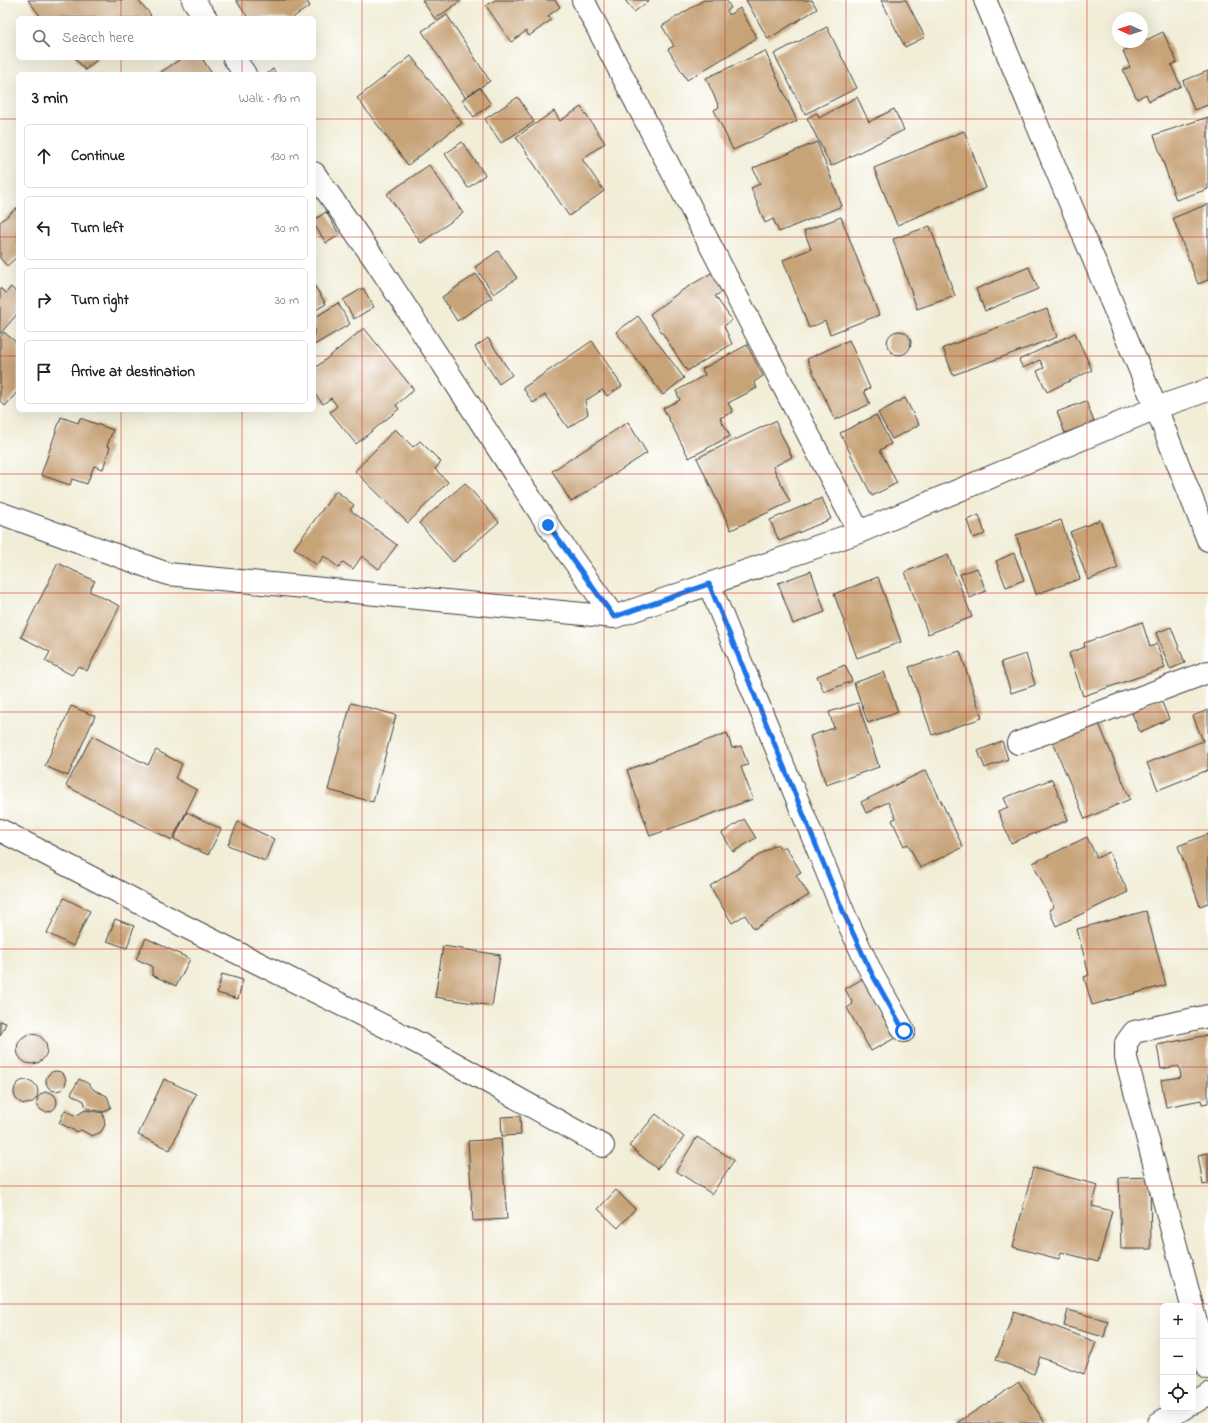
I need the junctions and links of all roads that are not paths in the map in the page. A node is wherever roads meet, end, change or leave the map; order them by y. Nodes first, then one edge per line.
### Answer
1 (193, 0) edge
2 (583, 0) edge
3 (985, 0) edge
4 (205, 16) edge
5 (235, 60) edge
6 (244, 72) edge
7 (316, 176) edge
8 (1208, 390) edge
9 (1156, 408) junction
10 (0, 513) edge
11 (859, 532) junction
12 (1208, 540) edge
13 (709, 584) junction
14 (614, 617) junction
15 (1208, 672) edge
16 (1018, 743) dead end
17 (0, 830) edge
18 (1208, 1016) edge
19 (904, 1031) dead end
20 (603, 1146) dead end
21 (1191, 1303) edge
22 (1196, 1322) edge
23 (1208, 1368) edge
24 (1208, 1394) edge
25 (1196, 1401) edge
26 (1179, 1411) edge
27 (1159, 1423) edge

1 - 4 street
2 - 11 street
3 - 9 street
5 - 6 street
7 - 14 street
8 - 9 street
9 - 11 street
9 - 12 street
10 - 14 street
11 - 13 street
13 - 14 street
13 - 19 street
15 - 16 street
17 - 20 street
18 - 21 street
22 - 23 street
24 - 25 street
26 - 27 street

